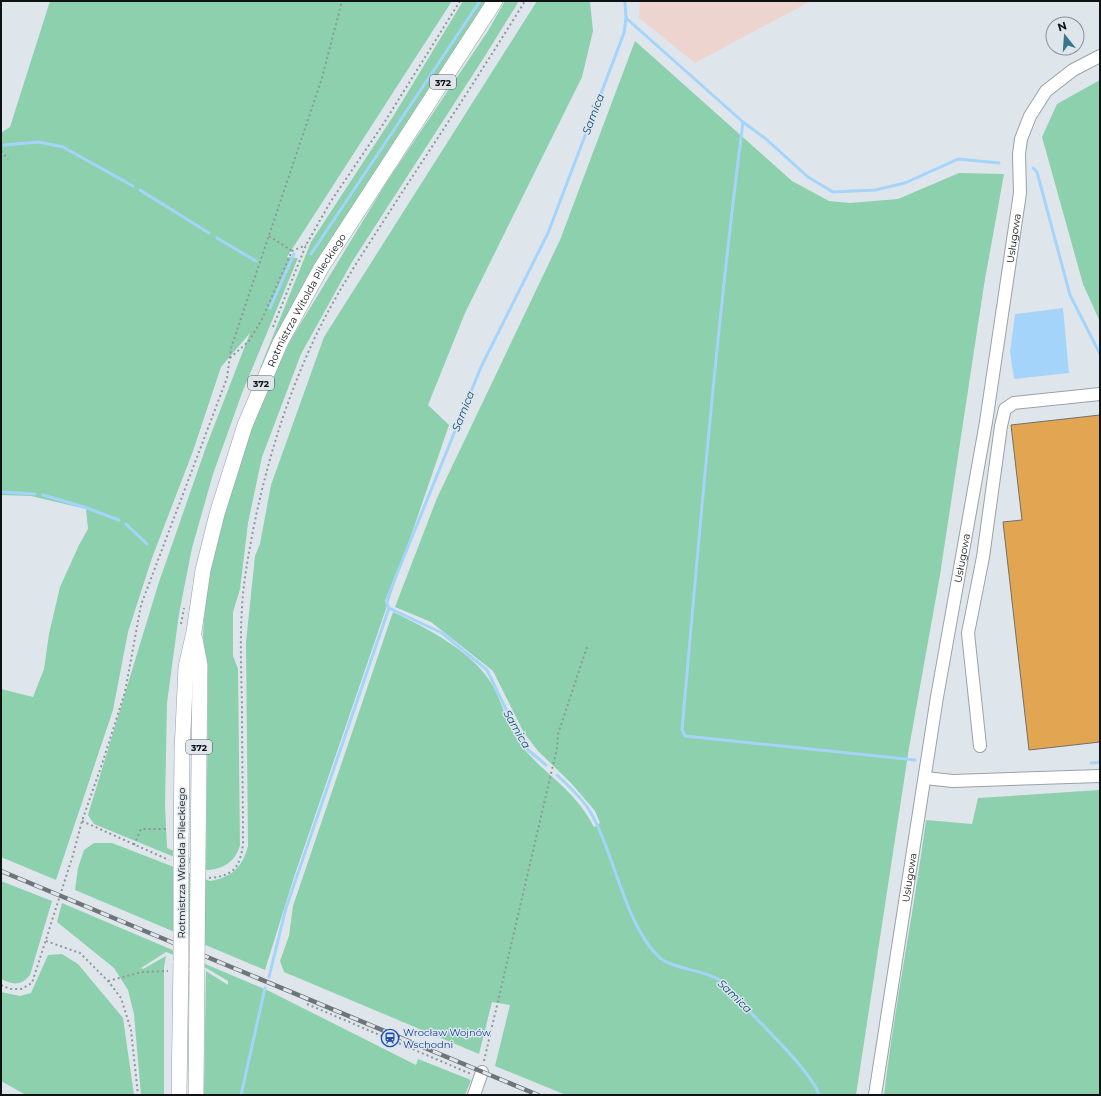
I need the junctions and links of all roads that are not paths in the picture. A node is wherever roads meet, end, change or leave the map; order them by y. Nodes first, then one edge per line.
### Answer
1 (495, 1) edge
2 (1100, 56) edge
3 (1100, 394) edge
4 (194, 632) junction
5 (980, 746) dead end
6 (1100, 776) edge
7 (925, 778) junction
8 (478, 1074) road end
9 (179, 1095) edge
10 (196, 1095) edge
11 (474, 1095) edge
12 (875, 1095) edge

1 - 4 main road, Rotmistrza Witolda Pileckiego / 372
2 - 7 street, Usługowa
3 - 5 street
4 - 9 main road, Rotmistrza Witolda Pileckiego / 372, bridge
4 - 10 main road, Rotmistrza Witolda Pileckiego / 372, bridge
6 - 7 street
7 - 12 street, Usługowa
8 - 11 street

